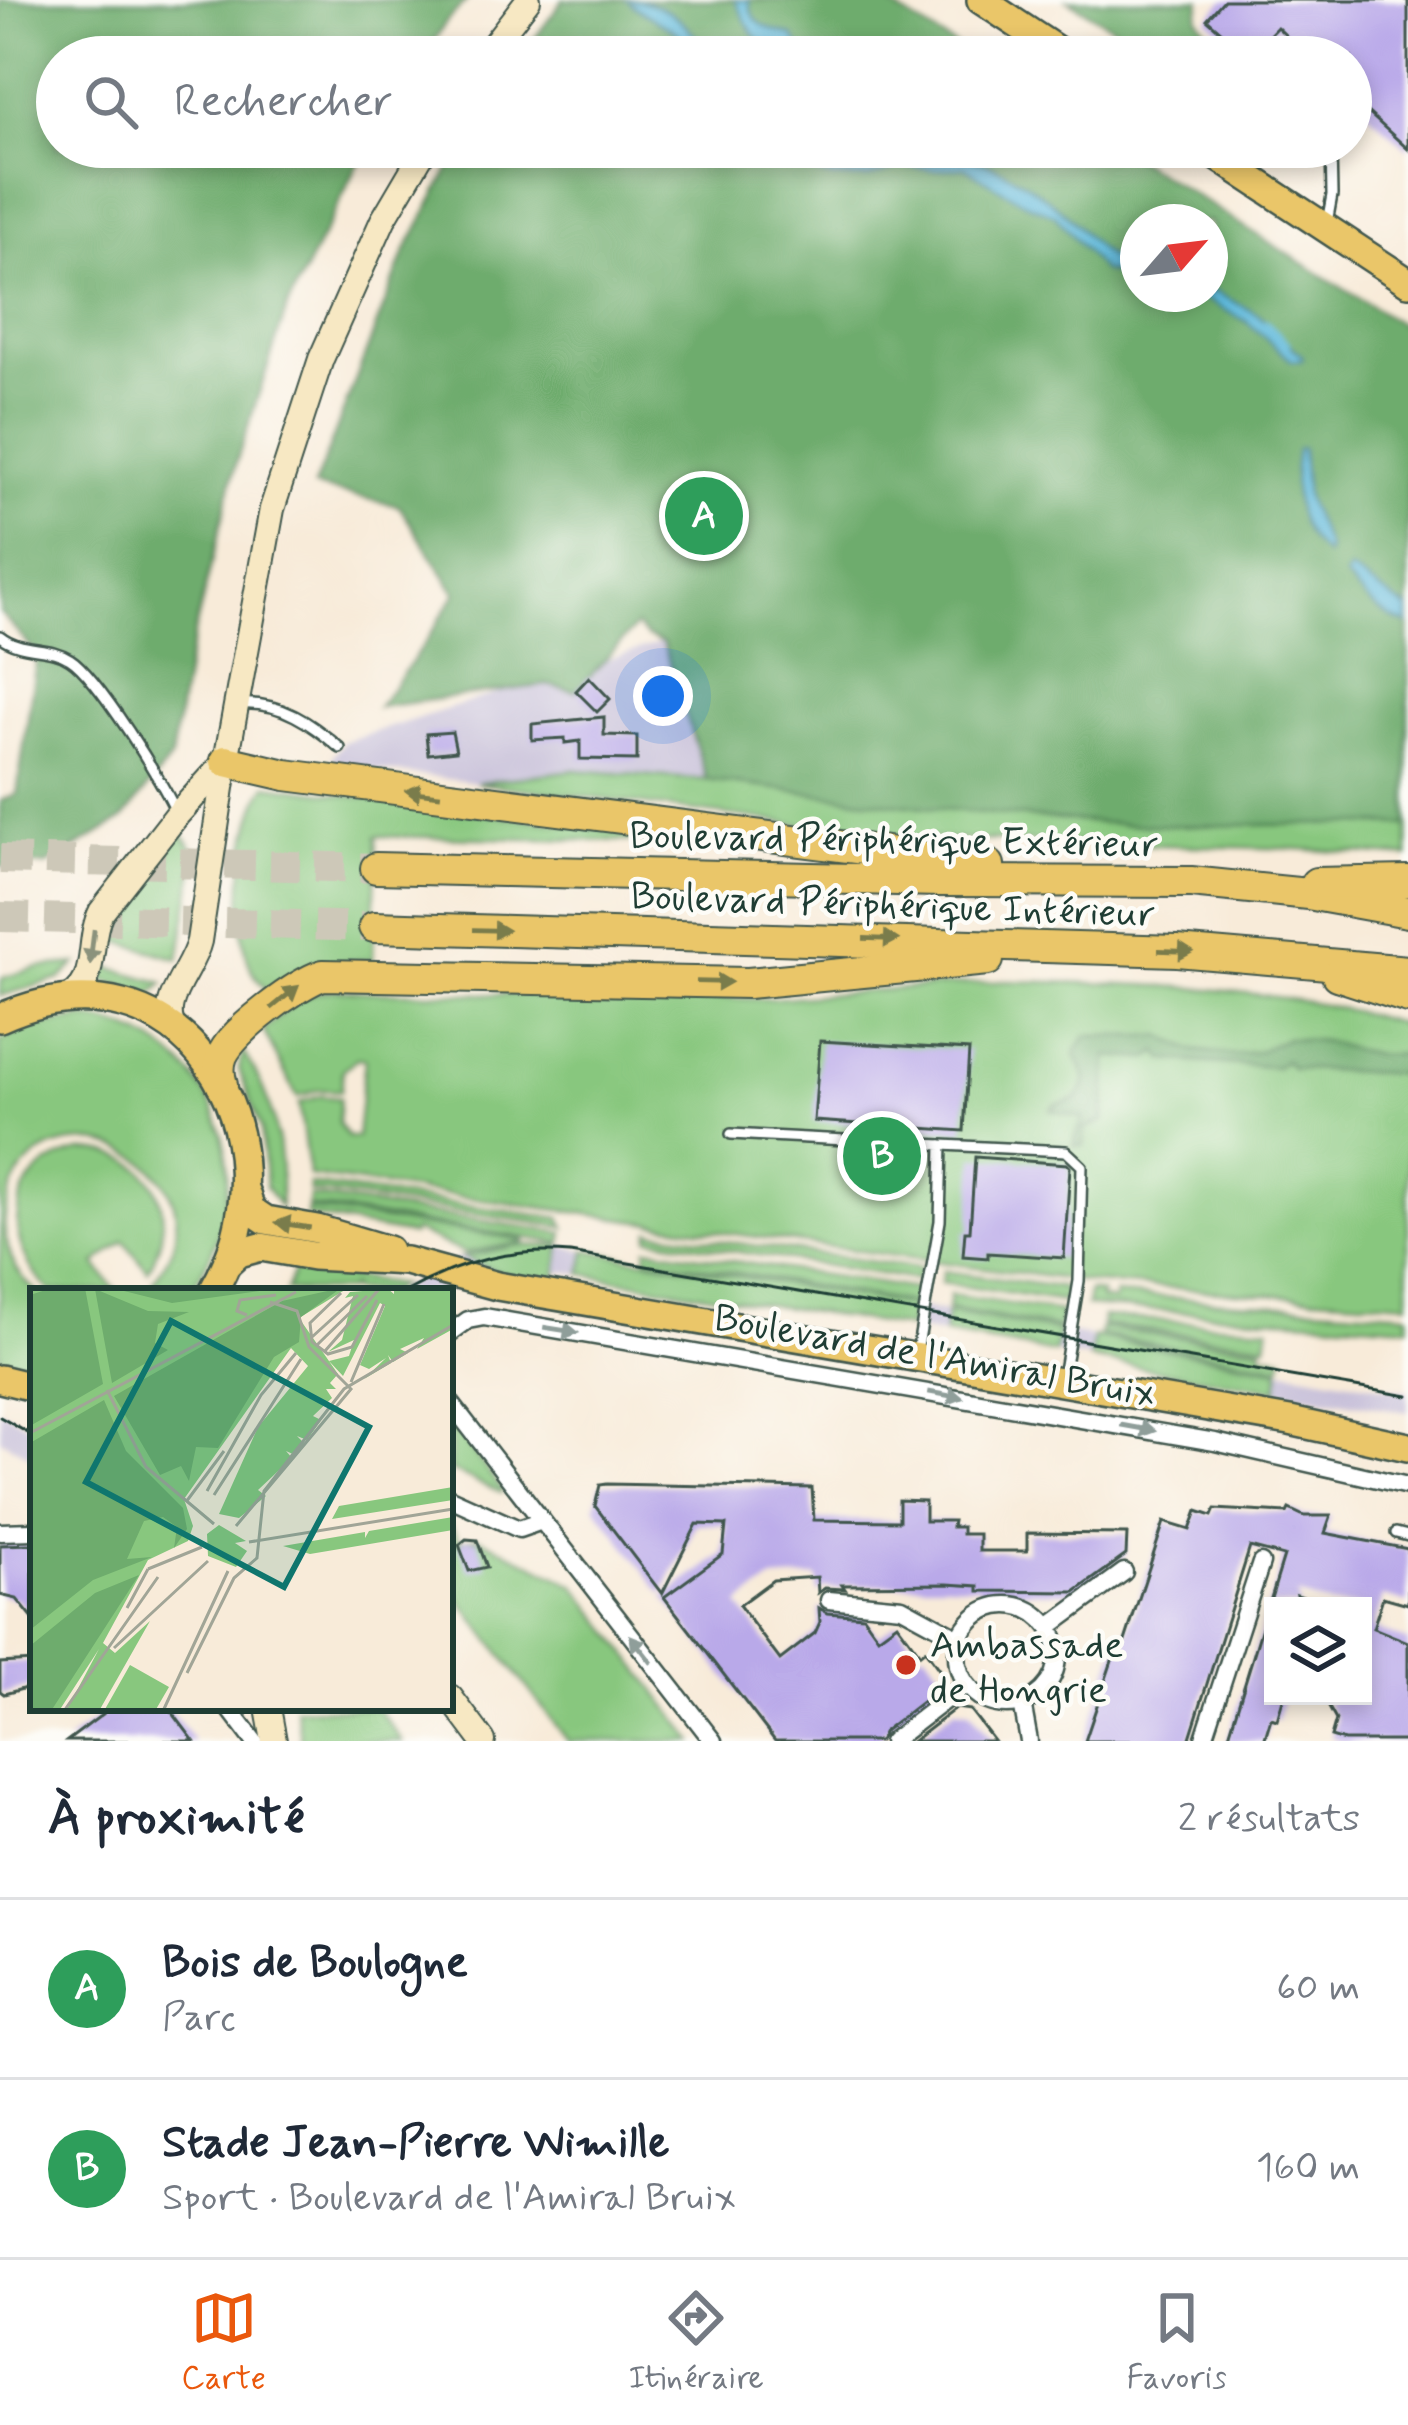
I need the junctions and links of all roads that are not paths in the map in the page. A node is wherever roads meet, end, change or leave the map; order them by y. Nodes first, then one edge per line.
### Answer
1 (528, 0) edge
2 (981, 0) edge
3 (500, 36) edge
4 (1035, 36) edge
5 (414, 168) edge
6 (1235, 168) edge
7 (1331, 168) edge
8 (1326, 228) junction
9 (1408, 282) edge
10 (0, 636) edge
11 (236, 704) junction
12 (340, 748) dead end
13 (226, 761) junction
14 (177, 814) junction
15 (376, 868) tunnel mouth
16 (1108, 879) junction
17 (1408, 881) edge
18 (1232, 884) junction
19 (1408, 912) edge
20 (374, 927) tunnel mouth
21 (1107, 949) junction
22 (1244, 954) junction
23 (1408, 971) edge
24 (1408, 998) edge
25 (62, 1000) junction
26 (0, 1018) edge
27 (176, 1033) junction
28 (222, 1085) junction
29 (731, 1134) dead end
30 (942, 1145) junction
31 (245, 1191) junction
32 (227, 1264) junction
33 (436, 1268) junction
34 (215, 1288) edge
35 (453, 1331) edge
36 (916, 1358) junction
37 (0, 1379) edge
38 (1062, 1382) junction
39 (30, 1386) edge
40 (453, 1406) edge
41 (1399, 1444) edge
42 (1408, 1486) edge
43 (453, 1499) edge
44 (542, 1521) junction
45 (30, 1531) edge
46 (0, 1532) edge
47 (1261, 1563) dead end
48 (1124, 1572) dead end
49 (830, 1600) dead end
50 (1049, 1628) junction
51 (959, 1639) junction
52 (966, 1684) junction
53 (453, 1701) edge
54 (1022, 1703) junction
55 (231, 1711) edge
56 (269, 1711) edge
57 (254, 1741) edge
58 (274, 1741) edge
59 (483, 1741) edge
60 (713, 1741) edge
61 (892, 1741) edge
62 (1028, 1741) edge
63 (1203, 1741) edge

1 - 3 main road
2 - 4 main road
5 - 11 main road
6 - 8 main road
7 - 8 lane
8 - 9 main road
10 - 14 lane
11 - 12 lane
11 - 13 main road
13 - 14 main road
16 -> 13 highway
13 - 27 main road
14 -> 25 main road
15 - 16 highway, Boulevard Périphérique Extérieur
16 - 18 highway, Boulevard Périphérique Extérieur
17 - 18 highway
18 - 19 highway, Boulevard Périphérique Extérieur
20 -> 21 highway, Boulevard Périphérique Intérieur
21 -> 22 highway, Boulevard Périphérique Intérieur
28 -> 21 highway
22 - 23 highway, Boulevard Périphérique Intérieur
22 - 24 highway
25 - 26 main road
25 - 27 main road
27 - 28 main road
28 - 31 main road
29 - 30 lane
30 - 36 lane
30 - 38 lane
31 - 32 main road
33 -> 31 main road, Boulevard de l'Amiral Bruix
32 - 33 main road, Boulevard de l'Amiral Bruix
32 - 34 main road
33 - 36 main road, Boulevard de l'Amiral Bruix
35 -> 42 street, Boulevard de l'Amiral Bruix
36 - 38 main road, Boulevard de l'Amiral Bruix
37 - 39 main road
38 - 41 main road, Boulevard de l'Amiral Bruix
40 - 44 street
43 - 44 street
60 -> 44 street
45 - 46 street
47 - 63 street
48 - 50 street
49 - 51 street
50 - 51 street
50 - 54 street
51 - 52 street
52 - 54 street
52 - 61 street
53 - 59 main road
54 - 62 street
55 - 57 street
56 - 58 main road

